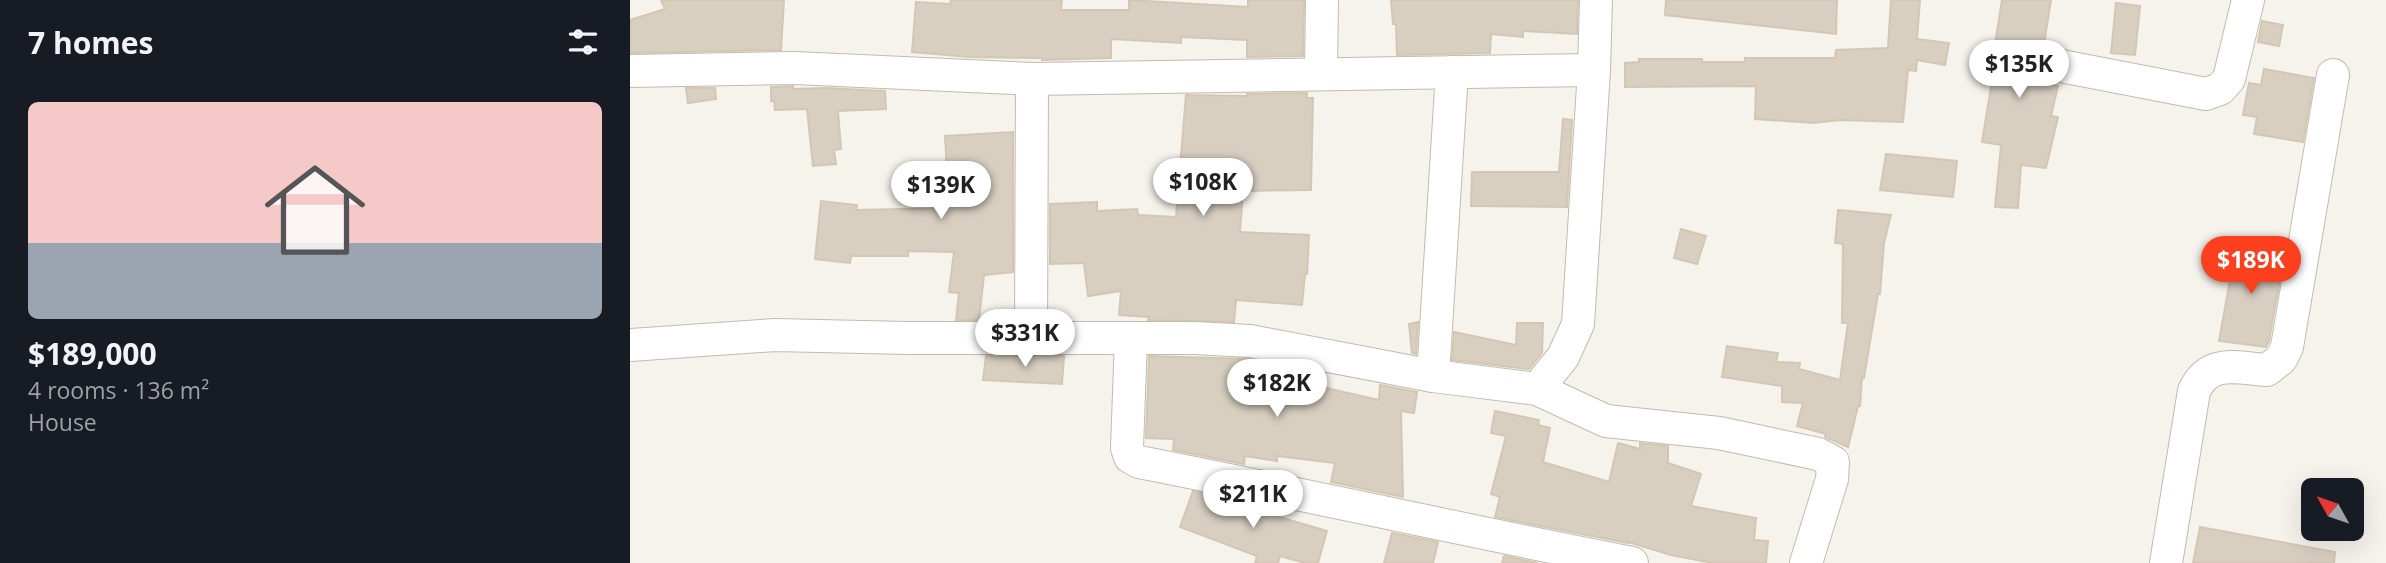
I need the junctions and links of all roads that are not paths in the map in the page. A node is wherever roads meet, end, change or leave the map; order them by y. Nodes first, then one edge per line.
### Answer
1 (1322, 0) edge
2 (1596, 0) edge
3 (2248, 0) edge
4 (2030, 60) dead end
5 (1594, 70) junction
6 (630, 71) edge
7 (1452, 72) junction
8 (1321, 74) junction
9 (2333, 75) dead end
10 (1032, 79) junction
11 (1131, 338) junction
12 (1031, 339) junction
13 (630, 345) edge
14 (1433, 376) junction
15 (1537, 389) junction
16 (1632, 563) edge
17 (1807, 563) edge
18 (2166, 563) edge

1 - 8 street
2 - 5 street
3 - 4 street
5 - 7 street
5 - 15 street
6 - 10 street
7 - 8 street
7 - 14 street
8 - 10 street
9 - 18 street
10 - 12 street
11 - 12 street
11 - 14 street
11 - 16 street
12 - 13 street
14 - 15 street
15 - 17 street

